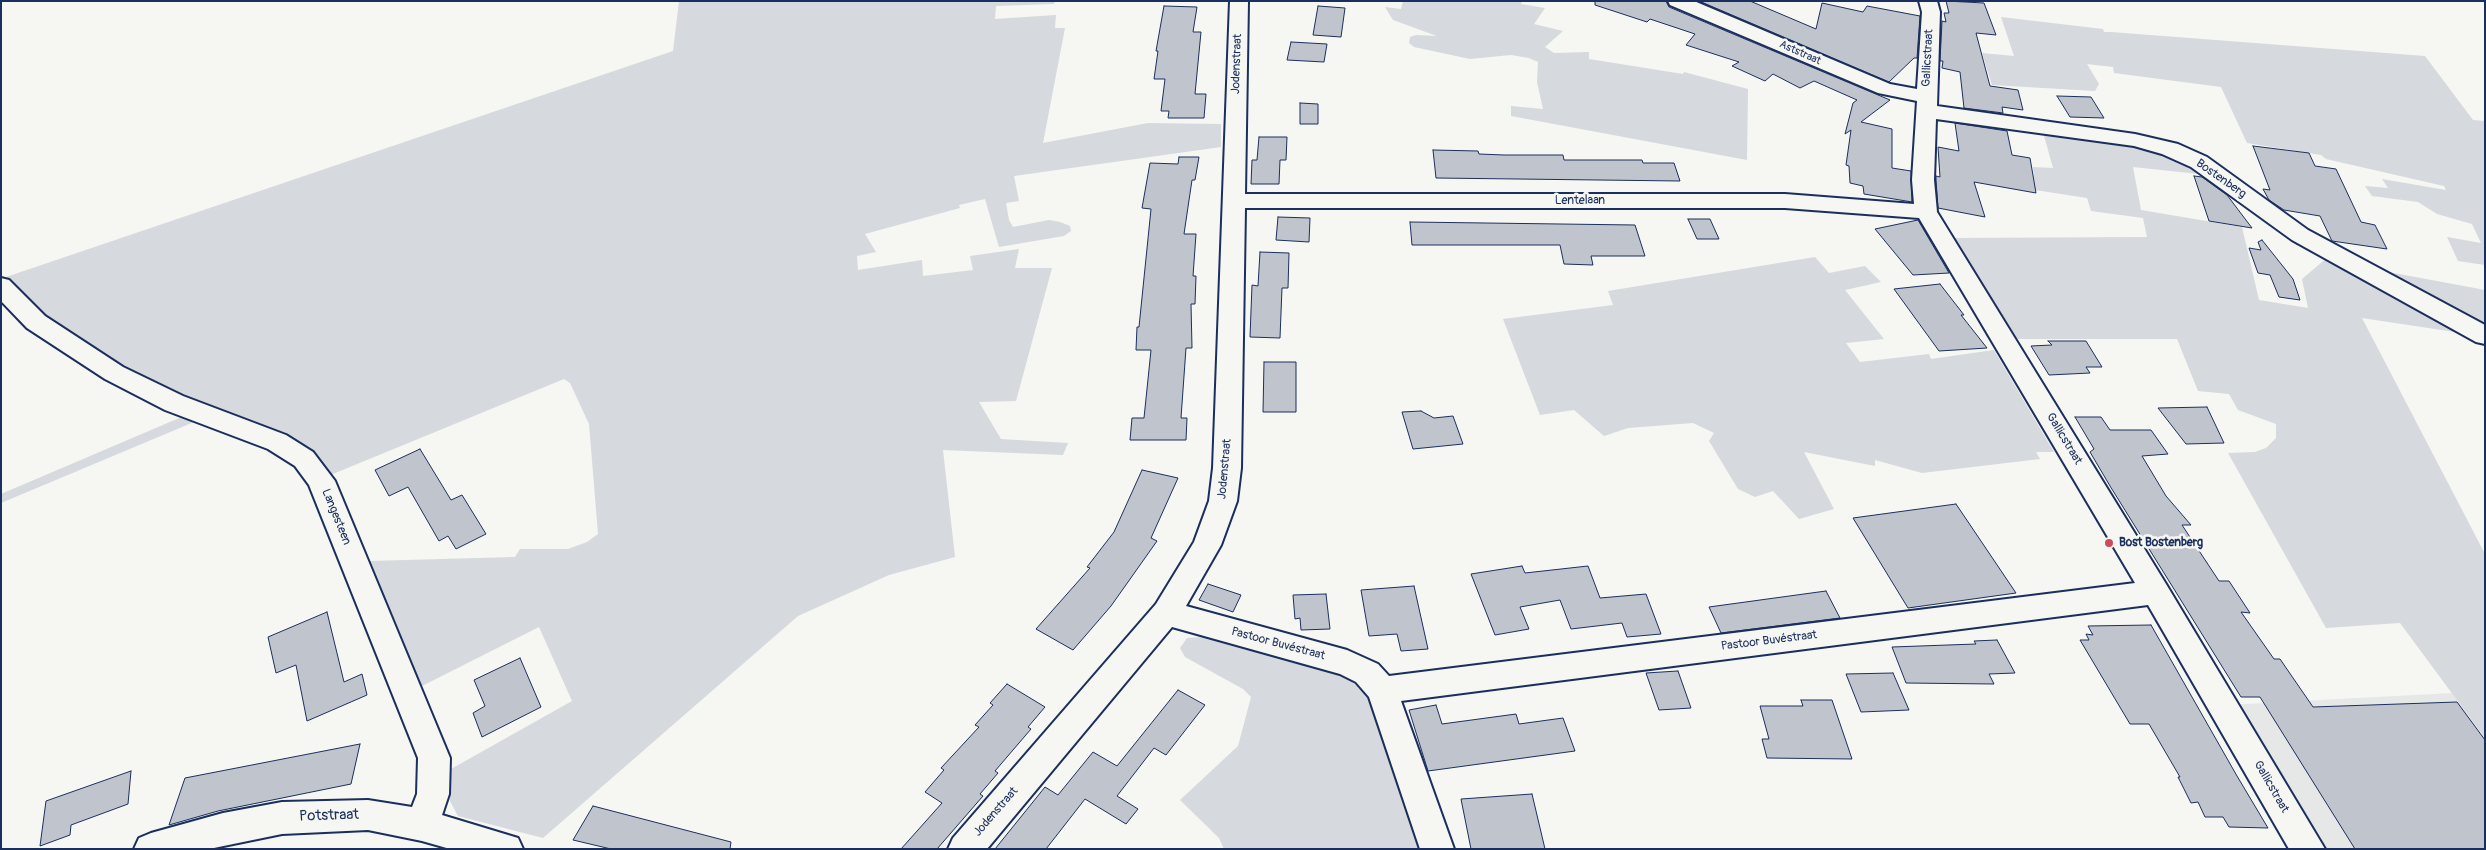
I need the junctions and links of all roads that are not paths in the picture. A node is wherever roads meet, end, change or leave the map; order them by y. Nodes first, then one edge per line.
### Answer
1 (1239, 1) edge
2 (1677, 1) edge
3 (1928, 1) edge
4 (1925, 104) junction
5 (1234, 201) junction
6 (1926, 212) junction
7 (1, 286) edge
8 (2485, 336) edge
9 (2156, 592) junction
10 (1166, 613) junction
11 (1382, 690) junction
12 (422, 825) junction
13 (151, 849) edge
14 (506, 849) edge
15 (965, 849) edge
16 (1437, 849) edge
17 (2308, 849) edge

1 - 5 street, Jodenstraat
2 - 4 street, Aststraat
3 - 4 street, Gallicstraat
4 - 6 street, Gallicstraat
4 - 8 street, Bostenberg
5 - 6 street, Lentelaan
5 - 10 street, Jodenstraat
6 - 9 street, Gallicstraat
7 - 12 street, Langesteen
9 - 11 street, Pastoor Buvéstraat
9 - 17 street, Gallicstraat
10 - 11 street, Pastoor Buvéstraat
10 - 15 street, Jodenstraat
11 - 16 street, Pastoor Buvéstraat
12 - 13 street, Potstraat
12 - 14 street, Potstraat

